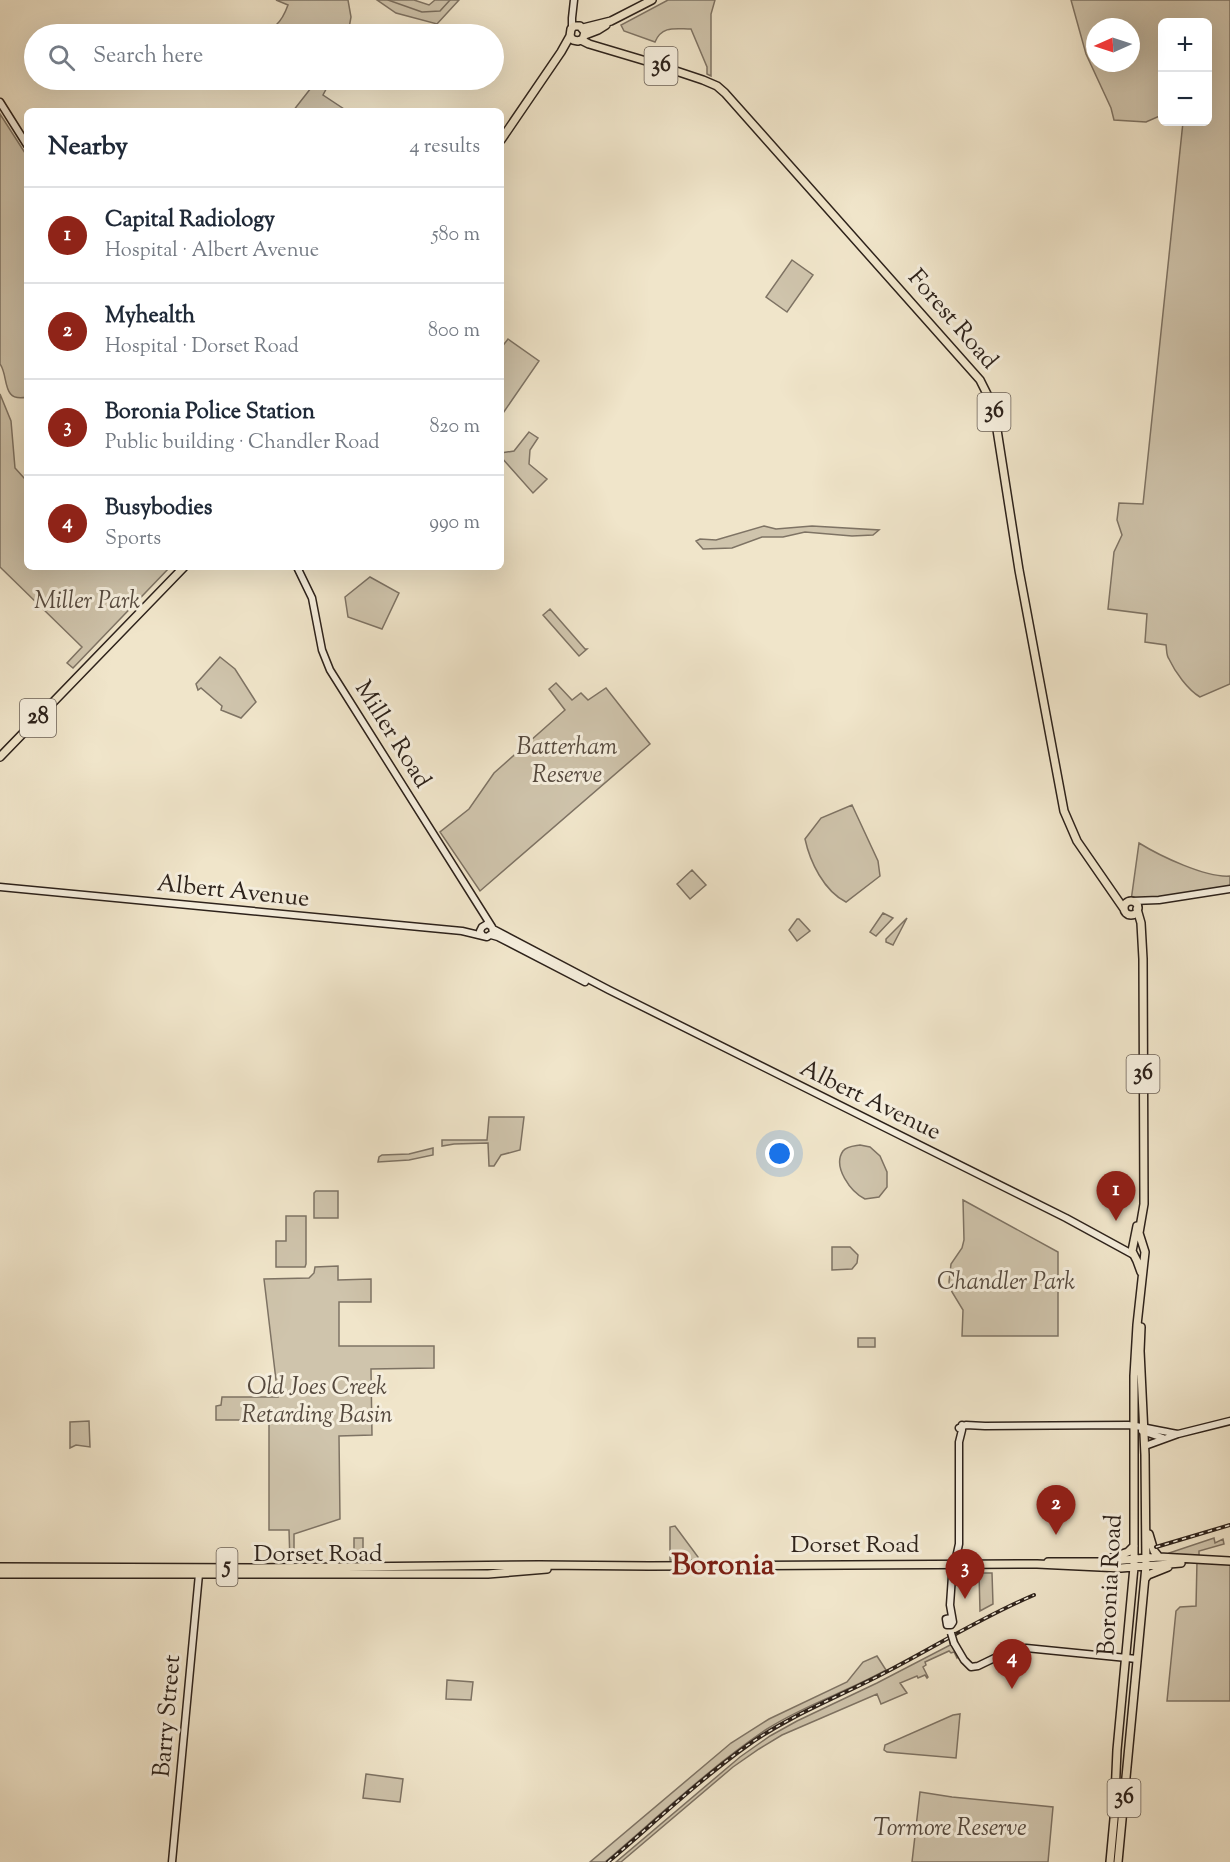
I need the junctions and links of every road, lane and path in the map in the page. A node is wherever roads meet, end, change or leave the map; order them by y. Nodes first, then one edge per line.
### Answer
1 (652, 0) edge
2 (573, 3) edge
3 (610, 21) junction
4 (598, 30) junction
5 (579, 34) junction
6 (601, 46) junction
7 (0, 102) edge
8 (504, 136) edge
9 (24, 140) edge
10 (181, 570) edge
11 (298, 570) edge
12 (0, 757) edge
13 (0, 887) edge
14 (1111, 888) junction
15 (1230, 889) edge
16 (1159, 900) junction
17 (1131, 901) junction
18 (1137, 909) junction
19 (482, 911) junction
20 (1126, 912) junction
21 (482, 930) junction
22 (492, 930) junction
23 (1142, 938) junction
24 (1143, 1210) junction
25 (1143, 1245) junction
26 (1133, 1251) junction
27 (1145, 1254) junction
28 (1142, 1278) junction
29 (1140, 1309) junction
30 (1230, 1421) edge
31 (1134, 1426) junction
32 (1144, 1429) junction
33 (1178, 1434) junction
34 (1166, 1438) junction
35 (1145, 1446) junction
36 (1134, 1455) junction
37 (1145, 1455) junction
38 (1145, 1468) junction
39 (1134, 1493) junction
40 (1146, 1507) junction
41 (1146, 1517) junction
42 (1134, 1546) junction
43 (1146, 1557) junction
44 (1159, 1557) junction
45 (1134, 1559) junction
46 (1191, 1560) junction
47 (1100, 1562) junction
48 (1230, 1562) edge
49 (1181, 1563) junction
50 (1037, 1564) junction
51 (954, 1565) junction
52 (1146, 1566) junction
53 (0, 1567) edge
54 (1120, 1568) junction
55 (1134, 1568) junction
56 (16, 1570) junction
57 (199, 1571) junction
58 (0, 1574) edge
59 (1145, 1579) junction
60 (1132, 1599) junction
61 (1127, 1657) junction
62 (1137, 1659) junction
63 (172, 1862) edge
64 (1110, 1862) edge
65 (1118, 1862) edge

1 - 3 main road
2 - 5 main road
3 - 4 main road
3 - 5 main road
4 - 5 main road
4 - 6 main road
5 - 6 main road, Forest Road / 36
5 - 8 main road
6 - 14 main road, Forest Road / 36
7 - 9 main road
10 - 12 main road, 28
11 - 19 main road, Miller Road
13 - 21 main road, Albert Avenue
14 - 17 main road, Forest Road / 36
14 - 20 main road, Forest Road / 36
15 - 16 main road
16 - 17 main road
16 - 18 main road
17 - 18 main road, 36
17 - 20 main road
18 - 20 main road
18 - 23 main road, 36
19 - 21 main road, Miller Road
19 - 22 main road, Miller Road
20 - 23 main road, 36
21 - 22 main road
21 - 22 main road
22 - 26 main road, Albert Avenue
23 - 24 main road, 36
24 - 25 main road, 36
24 - 26 main road, 36
25 - 26 main road
25 - 27 main road, 36
26 - 27 main road
26 - 28 main road, Boronia Road / 36
27 - 28 main road, Boronia Road / 36
28 - 29 main road, Boronia Road / 36
29 - 31 main road, Boronia Road / 36
29 - 32 main road, Boronia Road / 36
30 - 33 main road
31 - 32 main road
31 - 36 main road, Boronia Road / 36
31 - 51 main road
32 - 33 main road
32 - 34 main road
32 - 35 main road, Boronia Road / 36
33 - 34 main road
34 - 35 main road
35 - 37 main road, Boronia Road / 36
36 - 37 main road
36 - 39 main road, Boronia Road / 36
37 - 38 main road, Boronia Road / 36
38 - 39 main road
38 - 40 main road, Boronia Road / 36
39 - 40 main road
39 - 42 main road, Boronia Road / 36
40 - 41 main road, Boronia Road / 36
41 - 43 main road, Boronia Road / 36
41 - 44 main road, Boronia Road
42 - 45 main road, Boronia Road / 36
42 - 47 main road
43 - 44 main road, Dorset Road / 5
43 - 45 main road, Dorset Road / 5
43 - 52 main road, Boronia Road / 36
44 - 46 main road, Dorset Road / 5
45 - 47 main road, Dorset Road / 5
45 - 55 main road, Boronia Road / 36
46 - 48 main road, Dorset Road / 5
46 - 49 main road, Dorset Road / 5
47 - 50 main road, Dorset Road / 5
49 - 52 main road, Dorset Road / 5
49 - 59 main road, Dorset Road
50 - 51 main road, Dorset Road / 5
50 - 54 main road, Dorset Road / 5
51 - 57 main road, Dorset Road / 5
51 - 61 main road, bridge
52 - 55 main road, Dorset Road / 5
52 - 59 main road, Boronia Road / 36
53 - 56 main road, Dorset Road / 5
54 - 55 main road, Dorset Road / 5
54 - 60 main road
55 - 60 main road, Boronia Road / 36
56 - 57 main road, Dorset Road / 5
56 - 58 main road, Dorset Road / 5
57 - 63 main road, Barry Street
59 - 62 main road, Boronia Road / 36
60 - 61 main road, Boronia Road / 36
61 - 62 main road
61 - 64 main road, Boronia Road / 36
62 - 65 main road, Boronia Road / 36

